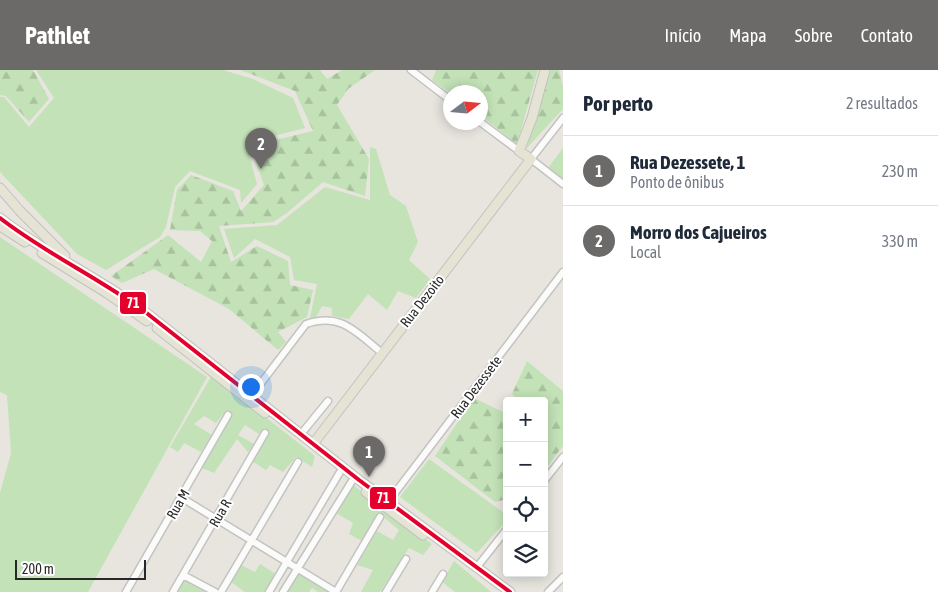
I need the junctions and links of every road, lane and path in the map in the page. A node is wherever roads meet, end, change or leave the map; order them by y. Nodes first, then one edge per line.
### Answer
1 (411, 70) edge
2 (545, 70) edge
3 (443, 95) edge
4 (563, 118) edge
5 (488, 128) edge
6 (519, 151) junction
7 (531, 159) junction
8 (563, 184) edge
9 (0, 188) edge
10 (0, 218) edge
11 (0, 226) edge
12 (83, 270) junction
13 (563, 272) edge
14 (382, 353) junction
15 (252, 395) junction
16 (328, 401) dead end
17 (228, 415) dead end
18 (265, 433) dead end
19 (301, 434) junction
20 (313, 444) junction
21 (563, 457) edge
22 (298, 462) dead end
23 (340, 472) junction
24 (548, 476) edge
25 (352, 481) junction
26 (182, 498) junction
27 (388, 502) junction
28 (380, 517) dead end
29 (217, 519) junction
30 (505, 532) edge
31 (252, 541) junction
32 (406, 559) dead end
33 (287, 562) junction
34 (297, 568) junction
35 (477, 568) junction
36 (443, 574) dead end
37 (183, 575) junction
38 (563, 577) edge
39 (554, 590) edge
40 (126, 592) edge
41 (173, 592) edge
42 (215, 592) edge
43 (221, 592) edge
44 (269, 592) edge
45 (283, 592) edge
46 (336, 592) edge
47 (386, 592) edge
48 (432, 592) edge
49 (499, 592) edge
50 (510, 592) edge
51 (548, 592) edge

1 - 3 street
2 - 6 main road
4 - 7 street
5 - 6 street
6 - 7 main road
7 - 8 street
7 - 14 main road, Rua Dezoito
9 - 12 main road
10 - 12 main road
11 - 23 main road
12 - 15 main road
13 - 27 street, Rua Dezessete
14 - 15 street
14 - 20 main road, Rua Dezoito
15 - 19 main road
16 - 19 street
17 - 26 street, Rua M
18 - 29 street, Rua R
19 - 20 main road
20 - 27 main road
21 - 24 street
22 - 31 street
23 - 25 main road
23 - 33 street
25 - 34 street
25 - 49 main road
26 - 29 street
26 - 40 street, Rua M
27 - 35 main road
28 - 46 street
29 - 31 street
29 - 37 street, Rua R
30 - 35 street
31 - 33 street
31 - 43 street
32 - 47 street
33 - 34 street
33 - 44 street
34 - 45 street
34 - 46 street
35 - 50 main road
36 - 48 street
37 - 41 street, Rua R
37 - 42 street
38 - 39 street
39 - 51 street

